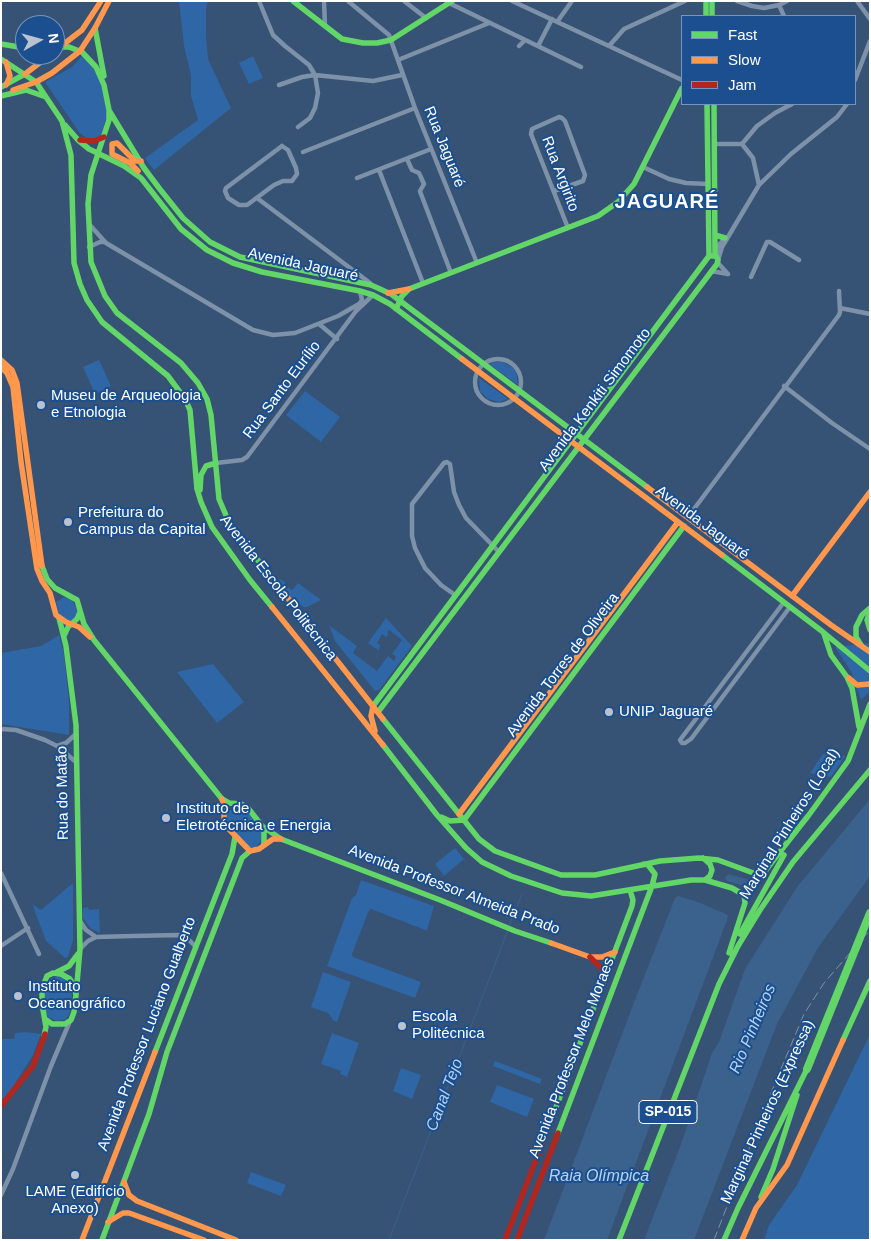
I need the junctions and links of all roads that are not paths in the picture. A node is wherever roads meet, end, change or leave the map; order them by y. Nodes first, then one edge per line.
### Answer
1 (101, 1) edge
2 (109, 1) edge
3 (259, 1) edge
4 (293, 1) edge
5 (324, 1) edge
6 (348, 1) edge
7 (404, 1) edge
8 (512, 1) edge
9 (669, 1) edge
10 (685, 1) edge
11 (706, 1) edge
12 (712, 1) edge
13 (737, 1) edge
14 (787, 1) edge
15 (857, 1) edge
16 (450, 2) edge
17 (573, 2) edge
18 (779, 5) junction
19 (669, 8) junction
20 (706, 15) edge
21 (712, 15) edge
22 (784, 15) edge
23 (426, 18) junction
24 (870, 19) edge
25 (554, 20) junction
26 (489, 23) junction
27 (325, 26) junction
28 (95, 28) junction
29 (391, 40) junction
30 (525, 40) junction
31 (870, 41) edge
32 (65, 42) edge
33 (1, 44) edge
34 (15, 46) edge
35 (519, 46) dead end
36 (538, 46) junction
37 (609, 46) junction
38 (65, 47) edge
39 (80, 51) junction
40 (398, 60) junction
41 (4, 61) edge
42 (37, 65) edge
43 (43, 65) edge
44 (581, 67) dead end
45 (25, 74) junction
46 (402, 74) junction
47 (315, 75) junction
48 (856, 75) edge
49 (681, 80) edge
50 (36, 82) junction
51 (279, 85) dead end
52 (4, 86) edge
53 (681, 90) edge
54 (1, 95) edge
55 (46, 97) junction
56 (707, 105) edge
57 (714, 105) edge
58 (790, 105) edge
59 (846, 105) edge
60 (415, 108) junction
61 (109, 110) junction
62 (62, 121) junction
63 (298, 127) dead end
64 (104, 137) junction
65 (78, 140) junction
66 (714, 144) junction
67 (742, 144) junction
68 (431, 149) junction
69 (303, 152) dead end
70 (98, 154) junction
71 (407, 159) junction
72 (141, 161) junction
73 (644, 167) junction
74 (379, 170) junction
75 (357, 178) dead end
76 (142, 179) junction
77 (708, 184) junction
78 (759, 185) junction
79 (554, 191) junction
80 (257, 198) junction
81 (88, 224) junction
82 (568, 228) junction
83 (715, 235) junction
84 (727, 236) junction
85 (106, 242) junction
86 (89, 247) junction
87 (799, 260) dead end
88 (713, 261) junction
89 (477, 263) junction
90 (348, 268) junction
91 (451, 273) junction
92 (751, 278) dead end
93 (346, 279) junction
94 (423, 284) junction
95 (371, 285) junction
96 (409, 289) junction
97 (360, 291) junction
98 (839, 291) dead end
99 (388, 293) junction
100 (373, 295) junction
101 (399, 301) junction
102 (359, 304) junction
103 (840, 308) junction
104 (396, 309) junction
105 (356, 311) junction
106 (870, 314) edge
107 (339, 315) junction
108 (350, 320) junction
109 (319, 324) junction
110 (652, 333) junction
111 (337, 339) junction
112 (659, 339) junction
113 (1, 360) edge
114 (483, 364) junction
115 (1, 367) edge
116 (478, 371) junction
117 (784, 386) junction
118 (520, 392) junction
119 (515, 399) junction
120 (576, 434) junction
121 (583, 439) junction
122 (574, 444) junction
123 (870, 449) edge
124 (24, 458) junction
125 (216, 463) junction
126 (870, 492) edge
127 (200, 502) junction
128 (519, 509) junction
129 (526, 514) junction
130 (688, 517) junction
131 (681, 524) junction
132 (492, 546) junction
133 (498, 551) junction
134 (69, 595) junction
135 (455, 595) junction
136 (792, 596) junction
137 (787, 605) junction
138 (294, 607) junction
139 (53, 609) junction
140 (870, 609) edge
141 (80, 612) junction
142 (281, 617) junction
143 (59, 618) junction
144 (71, 623) junction
145 (431, 626) junction
146 (764, 628) junction
147 (870, 630) edge
148 (438, 631) junction
149 (823, 632) junction
150 (770, 633) junction
151 (64, 636) junction
152 (94, 640) junction
153 (862, 647) junction
154 (870, 652) edge
155 (870, 671) edge
156 (731, 672) junction
157 (737, 677) junction
158 (847, 677) junction
159 (870, 684) edge
160 (710, 700) junction
161 (870, 704) edge
162 (716, 705) junction
163 (375, 709) junction
164 (859, 728) junction
165 (1, 729) edge
166 (76, 734) junction
167 (378, 739) junction
168 (57, 746) junction
169 (76, 762) junction
170 (870, 770) edge
171 (222, 799) junction
172 (236, 804) junction
173 (225, 813) junction
174 (437, 815) junction
175 (808, 816) junction
176 (461, 817) junction
177 (262, 826) junction
178 (235, 837) junction
179 (281, 839) junction
180 (264, 844) junction
181 (250, 851) junction
182 (704, 858) junction
183 (519, 861) junction
184 (644, 864) junction
185 (1, 873) edge
186 (510, 876) junction
187 (705, 880) junction
188 (652, 886) junction
189 (630, 890) junction
190 (870, 913) edge
191 (79, 920) junction
192 (28, 928) junction
193 (623, 930) junction
194 (635, 933) junction
195 (96, 937) junction
196 (1, 946) edge
197 (196, 947) junction
198 (80, 949) junction
199 (615, 952) junction
200 (729, 953) junction
201 (40, 954) dead end
202 (590, 957) junction
203 (57, 973) junction
204 (604, 978) junction
205 (870, 981) edge
206 (719, 984) junction
207 (76, 995) junction
208 (71, 1020) junction
209 (52, 1023) junction
210 (62, 1039) junction
211 (154, 1054) junction
212 (164, 1062) junction
213 (148, 1070) junction
214 (161, 1071) junction
215 (796, 1092) junction
216 (1, 1106) edge
217 (554, 1112) junction
218 (563, 1119) junction
219 (124, 1181) junction
220 (1, 1194) edge
221 (756, 1208) junction
222 (184, 1219) junction
223 (108, 1222) junction
224 (178, 1230) junction
225 (231, 1239) edge
226 (82, 1240) edge
227 (102, 1240) edge
228 (204, 1240) edge
229 (505, 1240) edge
230 (517, 1240) edge
231 (618, 1240) edge
232 (724, 1240) edge
233 (742, 1240) edge

1 - 32 main road
2 - 28 main road
3 - 47 street
4 - 27 main road
5 - 27 street
6 - 29 street
7 - 23 street
8 - 25 street
9 - 19 street
10 - 19 street
11 - 20 main road
12 - 21 main road
13 - 18 street
14 - 18 street
15 - 24 street
16 - 23 main road
16 - 26 street
17 - 25 street
18 - 22 street
19 - 37 street
23 - 29 main road
25 - 36 street
25 - 37 street
26 - 30 street
26 - 40 street
27 - 29 main road
28 - 39 main road
28 - 61 main road
29 - 40 street, Rua Jaguaré
30 - 35 street
30 - 36 street
31 - 48 street
33 - 34 main road
36 - 44 street
37 - 49 street
38 - 39 main road
39 - 50 main road
39 - 61 main road, Avenida Escola Politécnica
40 - 46 street, Rua Jaguaré
41 - 45 main road, Avenida Escola Politécnica
41 - 52 main road
42 - 45 main road
43 - 50 main road
45 - 50 main road, Avenida Escola Politécnica
45 - 52 main road
46 - 47 street
46 - 60 street, Rua Jaguaré
47 - 51 street
47 - 63 street
50 - 54 main road
50 - 55 main road, Avenida Escola Politécnica
53 - 73 main road
54 - 55 main road
55 - 62 main road, Avenida Escola Politécnica
56 - 77 main road
57 - 66 main road
58 - 67 street
59 - 78 street
60 - 68 street, Rua Jaguaré
60 - 69 street
61 - 64 main road, Avenida Escola Politécnica
61 - 72 main road, Avenida Jaguaré
62 - 65 main road, Avenida Jaguaré
62 - 127 main road, Avenida Escola Politécnica
64 - 65 main road
64 - 70 main road, Avenida Escola Politécnica
65 - 70 main road, Avenida Jaguaré
66 - 67 street
66 - 83 main road
67 - 78 street
68 - 71 street
68 - 89 street, Rua Jaguaré
70 - 76 main road, Avenida Jaguaré
70 - 81 main road, Avenida Escola Politécnica
71 - 74 street
71 - 91 street
72 - 76 main road
72 - 93 main road, Avenida Jaguaré
73 - 77 street
73 - 82 main road
74 - 75 street
74 - 94 street
76 - 97 main road, Avenida Jaguaré
77 - 88 main road
78 - 84 street
79 - 79 street, Rua Argirito
79 - 82 street, Rua Argirito
80 - 80 street
80 - 90 street
81 - 85 street
81 - 86 main road, Avenida Escola Politécnica
82 - 89 main road
83 - 84 main road
83 - 88 main road
84 - 88 street
85 - 86 street
85 - 109 street
86 - 125 main road, Avenida Escola Politécnica
87 - 92 street
88 - 110 main road, Avenida Kenkiti Simomoto
88 - 112 main road, Avenida Kenkiti Simomoto
89 - 91 main road
90 - 93 street
90 - 95 street
91 - 94 main road
93 - 95 main road, Avenida Jaguaré
94 - 96 main road
95 - 99 main road, Avenida Jaguaré
95 - 100 street
96 - 99 main road
96 - 101 main road
97 - 100 main road, Avenida Jaguaré
97 - 102 street, Rua Santo Eurílio
98 - 103 street
99 - 101 main road, Avenida Jaguaré
100 - 104 main road, Avenida Jaguaré
100 - 105 street, Rua Santo Eurílio
101 - 104 main road
101 - 114 main road, Avenida Jaguaré
102 - 105 street, Rua Santo Eurílio
102 - 107 street
103 - 106 street
103 - 117 street
104 - 116 main road, Avenida Jaguaré
105 - 108 street, Rua Santo Eurílio
107 - 108 street
107 - 109 street
108 - 111 street, Rua Santo Eurílio
109 - 111 street
110 - 112 main road
110 - 120 main road, Avenida Kenkiti Simomoto
111 - 125 street, Rua Santo Eurílio
112 - 121 main road, Avenida Kenkiti Simomoto
113 - 124 main road
114 - 116 street
114 - 118 main road, Avenida Jaguaré
114 - 118 street
115 - 124 main road
116 - 119 main road, Avenida Jaguaré
116 - 119 street
117 - 123 street
117 - 130 street
118 - 119 street
118 - 120 main road, Avenida Jaguaré
119 - 122 main road, Avenida Jaguaré
120 - 121 main road, Avenida Jaguaré
120 - 122 main road, Avenida Kenkiti Simomoto
121 - 122 main road, Avenida Kenkiti Simomoto
121 - 130 main road, Avenida Jaguaré
122 - 128 main road, Avenida Kenkiti Simomoto
122 - 129 main road, Avenida Kenkiti Simomoto
122 - 131 main road, Avenida Jaguaré
124 - 134 main road
124 - 139 main road
125 - 127 main road
125 - 138 main road, Avenida Escola Politécnica
126 - 136 main road
127 - 142 main road, Avenida Escola Politécnica
128 - 129 main road
128 - 132 main road, Avenida Kenkiti Simomoto
129 - 133 main road, Avenida Kenkiti Simomoto
130 - 136 main road, Avenida Jaguaré
131 - 137 main road, Avenida Jaguaré
131 - 176 main road, Avenida Torres de Oliveira
132 - 133 street
132 - 135 main road, Avenida Kenkiti Simomoto
132 - 135 street
133 - 148 main road, Avenida Kenkiti Simomoto
134 - 139 main road
134 - 141 main road
135 - 145 main road, Avenida Kenkiti Simomoto
136 - 153 main road, Avenida Jaguaré
137 - 146 street
137 - 149 main road, Avenida Jaguaré
137 - 150 street
138 - 142 main road
138 - 163 main road, Avenida Escola Politécnica
139 - 143 main road
140 - 147 main road
140 - 153 main road
141 - 144 main road
141 - 152 main road
142 - 167 main road, Avenida Escola Politécnica
143 - 144 main road
143 - 151 main road, Rua do Matão
144 - 151 main road
144 - 152 main road
145 - 148 main road
145 - 163 main road, Avenida Kenkiti Simomoto
146 - 150 street
146 - 156 street
148 - 163 main road, Avenida Kenkiti Simomoto
149 - 155 main road, Avenida Jaguaré
149 - 158 main road
150 - 157 street
151 - 166 main road, Rua do Matão
152 - 171 main road
153 - 154 main road, Avenida Jaguaré
156 - 157 street
156 - 160 street
157 - 162 street
158 - 159 main road
158 - 164 main road
160 - 162 street
160 - 162 street
161 - 164 main road, Marginal Pinheiros (Local)
163 - 167 main road
163 - 176 main road, Avenida Escola Politécnica
164 - 175 main road, Marginal Pinheiros (Local)
165 - 168 street
166 - 168 street
166 - 169 main road, Rua do Matão
167 - 174 main road, Avenida Escola Politécnica
168 - 169 street
169 - 191 main road, Rua do Matão
170 - 206 main road, SP-015
171 - 172 main road
171 - 173 main road
172 - 173 main road
172 - 177 main road, Avenida Professor Almeida Prado
173 - 178 main road
174 - 176 main road
174 - 186 main road, Avenida Escola Politécnica
175 - 182 main road, Avenida Escola Politécnica
175 - 200 main road, Marginal Pinheiros (Local)
176 - 183 main road, Avenida Escola Politécnica
177 - 179 main road, Avenida Professor Almeida Prado
177 - 180 main road
178 - 181 main road
178 - 197 main road, Avenida Professor Luciano Gualberto
179 - 180 main road
179 - 202 main road, Avenida Professor Almeida Prado
180 - 181 main road
181 - 212 main road, Avenida Professor Luciano Gualberto
182 - 184 main road, Avenida Escola Politécnica
182 - 187 main road
183 - 184 main road, Avenida Escola Politécnica
183 - 186 main road
184 - 188 main road
185 - 192 street
186 - 189 main road, Avenida Escola Politécnica
187 - 188 main road, Avenida Escola Politécnica
187 - 200 main road, Avenida Escola Politécnica
188 - 189 main road, Avenida Escola Politécnica
188 - 194 main road, Avenida Professor Melo Moraes
189 - 193 main road, Avenida Professor Melo Moraes
190 - 215 main road, Marginal Pinheiros (Expressa), bridge
191 - 195 street
191 - 198 main road, Rua do Matão
192 - 196 street
192 - 201 street
193 - 194 main road
193 - 199 main road, Avenida Professor Melo Moraes
194 - 218 main road, Avenida Professor Melo Moraes
195 - 197 street
195 - 198 street
197 - 211 main road, Avenida Professor Luciano Gualberto
198 - 203 main road
198 - 207 main road, Rua do Matão
199 - 202 main road
199 - 204 main road, Avenida Professor Melo Moraes
200 - 206 main road, Marginal Pinheiros (Local)
202 - 204 main road
203 - 207 main road
203 - 209 main road
204 - 217 main road, Avenida Professor Melo Moraes
205 - 221 main road
206 - 231 main road, SP-015
207 - 208 main road
208 - 209 main road
208 - 210 street
209 - 210 street
209 - 216 main road
210 - 220 street
211 - 212 main road
211 - 213 main road, Avenida Professor Luciano Gualberto
212 - 214 main road, Avenida Professor Luciano Gualberto
213 - 214 main road
213 - 226 main road, Avenida Professor Luciano Gualberto
214 - 219 main road, Avenida Professor Luciano Gualberto
215 - 221 main road
215 - 232 main road, Marginal Pinheiros (Expressa)
217 - 218 main road
217 - 229 main road, Avenida Professor Melo Moraes
218 - 230 main road, Avenida Professor Melo Moraes
219 - 222 main road
219 - 223 main road, Avenida Professor Luciano Gualberto
221 - 233 main road
222 - 224 main road
222 - 225 main road
223 - 224 main road
223 - 227 main road, Avenida Professor Luciano Gualberto
224 - 228 main road

